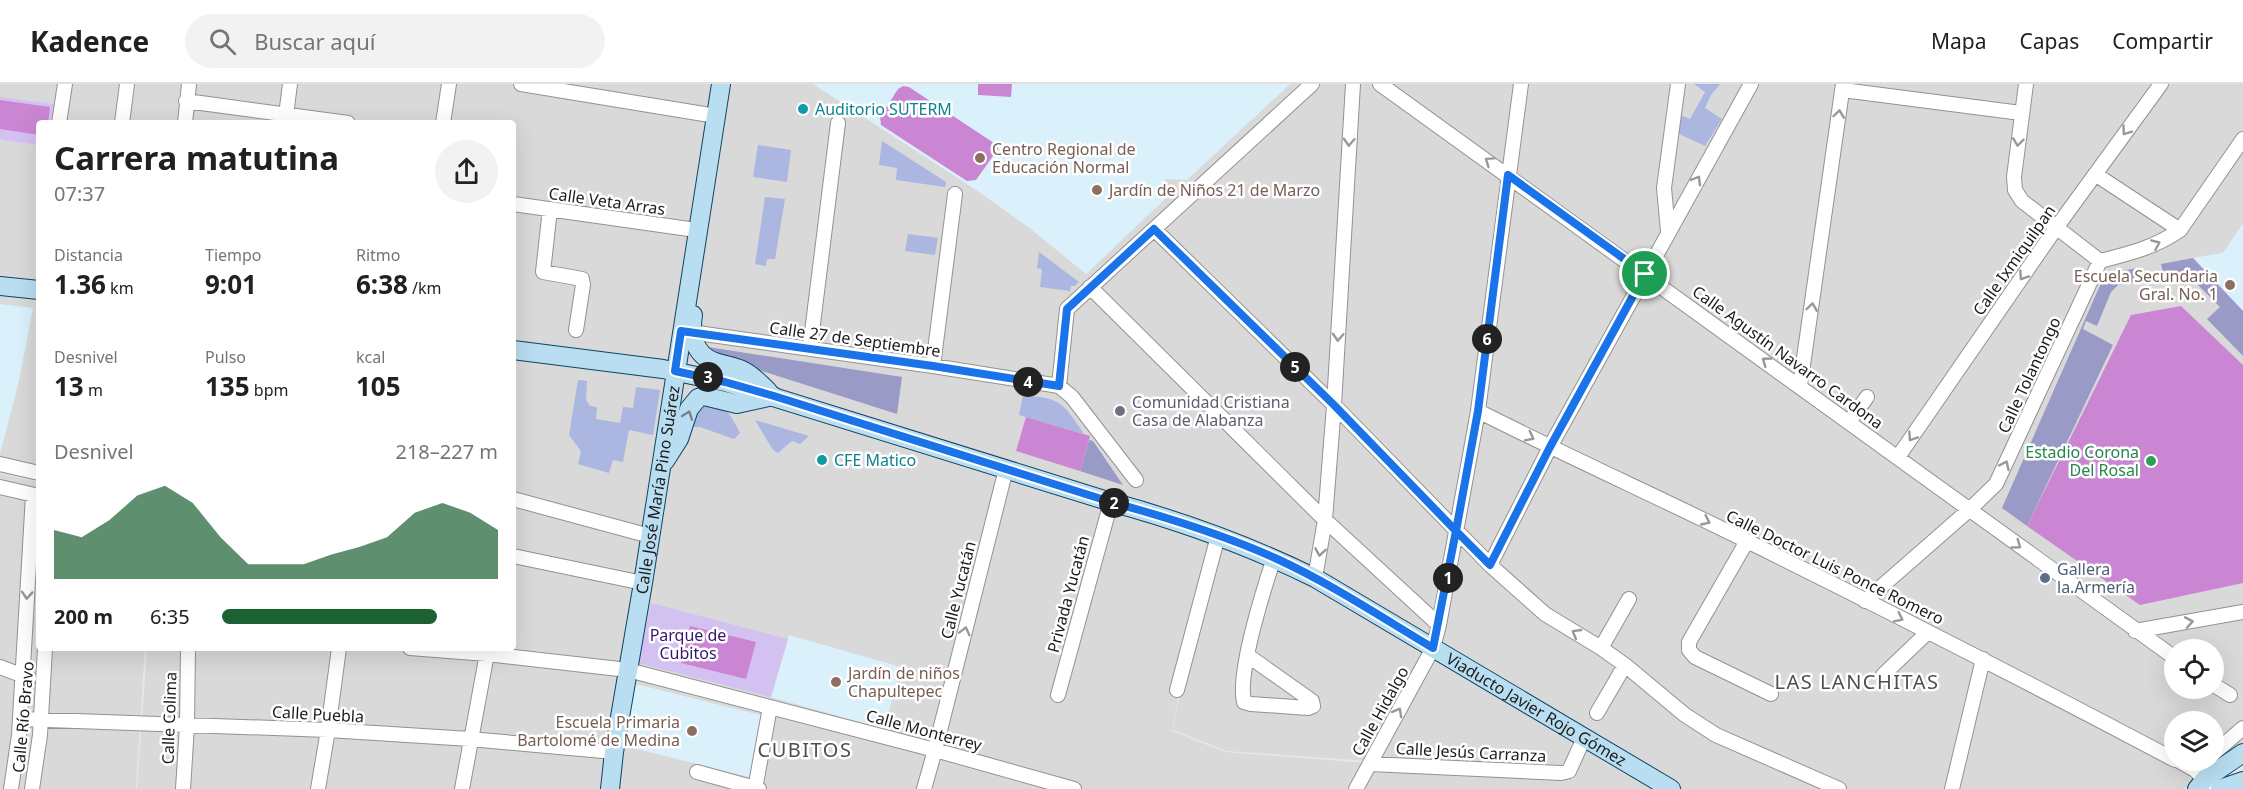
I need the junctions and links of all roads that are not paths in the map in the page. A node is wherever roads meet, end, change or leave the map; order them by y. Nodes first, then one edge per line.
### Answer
1 (65, 84) edge
2 (127, 84) edge
3 (189, 84) edge
4 (290, 84) edge
5 (449, 84) edge
6 (521, 84) edge
7 (721, 84) edge
8 (1312, 84) edge
9 (1353, 84) edge
10 (1380, 84) edge
11 (1521, 84) edge
12 (1678, 84) edge
13 (1751, 84) edge
14 (2026, 84) edge
15 (2161, 84) edge
16 (1843, 87) edge
17 (610, 91) edge
18 (186, 101) junction
19 (2021, 114) junction
20 (716, 116) junction
21 (286, 119) edge
22 (59, 120) edge
23 (123, 120) edge
24 (185, 120) edge
25 (302, 120) edge
26 (443, 120) edge
27 (838, 123) dead end
28 (2243, 139) edge
29 (2095, 174) junction
30 (1508, 175) junction
31 (955, 194) dead end
32 (516, 204) edge
33 (550, 209) junction
34 (2056, 228) junction
35 (1154, 229) junction
36 (696, 230) junction
37 (2180, 230) junction
38 (1668, 231) junction
39 (2100, 261) junction
40 (1645, 274) junction
41 (0, 285) edge
42 (1090, 287) junction
43 (36, 290) edge
44 (576, 330) dead end
45 (686, 331) junction
46 (810, 348) junction
47 (516, 350) edge
48 (933, 366) junction
49 (675, 371) junction
50 (1059, 386) junction
51 (1800, 386) junction
52 (774, 396) junction
53 (1867, 397) dead end
54 (1334, 405) junction
55 (1478, 411) junction
56 (1849, 422) junction
57 (1550, 447) junction
58 (1898, 457) junction
59 (0, 464) edge
60 (661, 467) junction
61 (1006, 469) junction
62 (36, 472) edge
63 (1136, 480) dead end
64 (0, 487) edge
65 (36, 495) edge
66 (516, 500) edge
67 (1111, 502) junction
68 (1970, 510) junction
69 (1325, 520) junction
70 (1456, 531) junction
71 (650, 536) junction
72 (1218, 536) junction
73 (1747, 541) junction
74 (516, 557) edge
75 (1274, 558) junction
76 (1490, 565) junction
77 (1316, 578) junction
78 (643, 583) junction
79 (1629, 599) dead end
80 (1865, 602) junction
81 (2243, 612) edge
82 (1439, 625) junction
83 (2135, 631) junction
84 (1928, 632) junction
85 (1433, 648) junction
86 (1601, 648) junction
87 (45, 651) edge
88 (188, 651) edge
89 (339, 651) edge
90 (488, 651) edge
91 (2164, 651) edge
92 (1247, 655) junction
93 (1983, 659) junction
94 (1625, 665) junction
95 (0, 667) edge
96 (628, 670) junction
97 (1883, 675) dead end
98 (22, 676) junction
99 (43, 682) junction
100 (1177, 690) dead end
101 (2224, 692) edge
102 (1772, 694) dead end
103 (1058, 695) dead end
104 (2230, 696) dead end
105 (770, 707) junction
106 (1597, 713) dead end
107 (20, 719) junction
108 (40, 720) junction
109 (187, 726) junction
110 (2243, 728) edge
111 (328, 730) junction
112 (1584, 738) junction
113 (470, 739) junction
114 (2224, 744) edge
115 (935, 750) junction
116 (614, 752) junction
117 (2243, 753) edge
118 (2164, 754) edge
119 (1370, 764) junction
120 (697, 772) dead end
121 (2206, 779) edge
122 (2243, 781) edge
123 (11, 789) edge
124 (32, 789) edge
125 (183, 789) edge
126 (318, 789) edge
127 (462, 789) edge
128 (610, 789) edge
129 (756, 789) edge
130 (924, 789) edge
131 (1074, 789) edge
132 (1356, 789) edge
133 (1671, 789) edge
134 (1839, 789) edge
135 (1952, 789) edge

1 - 22 street
2 - 23 street
3 - 18 street
4 - 21 street
5 - 26 street
6 - 17 street
7 - 20 main road
8 - 35 street
9 -> 54 street
30 -> 10 street, Calle Agustín Navarro Cardona
11 - 30 street, Calle Hidalgo
12 - 38 street
38 -> 13 street
14 - 19 street
15 -> 29 street, Calle Ixmiquilpan
16 - 19 street
51 -> 16 street
17 - 20 street
18 - 21 street
18 - 24 street
19 -> 34 street
20 - 36 main road
21 - 25 street
27 - 46 street
28 - 37 street
29 - 34 street, Calle Ixmiquilpan
29 - 37 street
30 - 40 street, Calle Agustín Navarro Cardona
30 - 55 street, Calle Hidalgo
31 - 48 street
32 - 33 street, Calle Veta Arras
33 - 36 street, Calle Veta Arras
33 - 44 street
34 - 39 street
34 -> 58 street, Calle Ixmiquilpan
35 - 42 street
35 - 54 street
36 - 45 main road, Calle José María Pino Suárez
39 -> 37 street
38 - 40 street
68 -> 39 street, Calle Tolantongo
51 -> 40 street, Calle Agustín Navarro Cardona
40 - 57 street
41 - 43 main road
42 - 50 street
42 - 69 street
45 - 46 street, Calle 27 de Septiembre
45 - 49 main road, Calle José María Pino Suárez
45 - 52 main road
46 - 48 street, Calle 27 de Septiembre
47 - 49 main road, Viaducto Javier Rojo Gómez
48 - 50 street, Calle 27 de Septiembre
49 - 52 main road, Viaducto Javier Rojo Gómez
49 - 60 main road, Calle José María Pino Suárez
50 - 63 street
51 - 56 street, Calle Agustín Navarro Cardona
60 -> 52 main road
52 - 61 main road, Viaducto Javier Rojo Gómez
53 - 56 street
54 - 69 street
54 - 70 street
55 -> 57 street, Calle Doctor Luis Ponce Romero
55 - 70 street, Calle Hidalgo
56 - 58 street, Calle Agustín Navarro Cardona
57 -> 73 street, Calle Doctor Luis Ponce Romero
57 - 76 street
58 - 68 street, Calle Agustín Navarro Cardona
59 - 62 street
60 - 71 main road, Calle José María Pino Suárez
61 - 67 main road, Viaducto Javier Rojo Gómez
115 -> 61 street, Calle Yucatán
64 - 65 street
65 -> 98 street, Calle Río Bravo
66 - 71 street
67 - 72 main road, Viaducto Javier Rojo Gómez
67 - 103 street, Privada Yucatán
68 - 80 street, Calle Tolantongo
68 -> 83 street, Calle Agustín Navarro Cardona
69 -> 77 street
69 - 82 street
70 - 76 street
70 - 82 street, Calle Hidalgo
71 - 78 main road, Calle José María Pino Suárez
72 - 75 main road, Viaducto Javier Rojo Gómez
72 - 100 street
73 - 80 street, Calle Doctor Luis Ponce Romero
73 - 102 street
74 - 78 street
75 - 77 main road, Viaducto Javier Rojo Gómez
75 - 92 street
86 -> 76 street
77 - 85 main road, Viaducto Javier Rojo Gómez
78 - 96 main road, Calle José María Pino Suárez
79 - 86 street
80 -> 84 street, Calle Doctor Luis Ponce Romero
83 -> 81 street
82 - 85 street, Calle Hidalgo
83 - 91 street, Calle Agustín Navarro Cardona
84 - 93 street, Calle Doctor Luis Ponce Romero
84 - 97 street
85 - 112 main road, Viaducto Javier Rojo Gómez
119 -> 85 street, Calle Hidalgo
86 - 94 street
87 - 99 street, Calle Río Bravo
88 - 109 street, Calle Colima
89 - 111 street
90 - 96 street, Calle Monterrey
90 - 113 street
92 - 92 street
93 - 118 street, Calle Doctor Luis Ponce Romero
93 - 135 street
94 - 106 street
94 - 134 street
95 - 98 street
96 - 105 street, Calle Monterrey
96 - 116 main road, Calle José María Pino Suárez
98 - 99 street
98 - 107 street, Calle Río Bravo
99 - 108 street, Calle Río Bravo
101 - 104 street
105 - 115 street, Calle Monterrey
105 - 129 street
107 - 108 street, Calle Puebla
107 - 123 street, Calle Río Bravo
108 - 109 street, Calle Puebla
108 - 124 street, Calle Río Bravo
109 - 111 street, Calle Puebla
109 - 125 street, Calle Colima
110 - 114 street
111 - 113 street, Calle Puebla
111 - 126 street
112 - 119 street, Calle Jesús Carranza
112 - 133 main road, Viaducto Javier Rojo Gómez
113 - 116 street, Calle Puebla
113 - 127 street
115 - 130 street, Calle Yucatán
115 - 131 street, Calle Monterrey
116 - 128 main road, Calle José María Pino Suárez
117 - 121 main road
119 - 132 street, Calle Hidalgo
120 - 129 street
121 - 122 main road

